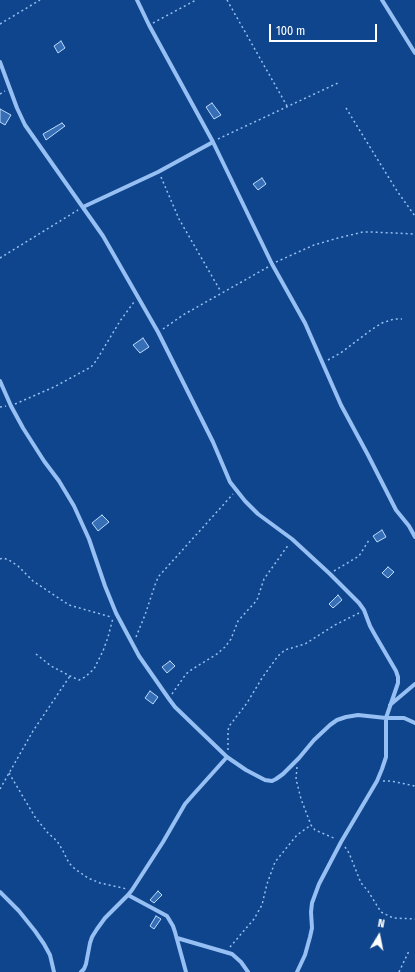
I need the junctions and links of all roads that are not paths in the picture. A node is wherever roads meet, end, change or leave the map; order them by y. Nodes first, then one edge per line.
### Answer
1 (137, 0) edge
2 (382, 0) edge
3 (415, 53) edge
4 (0, 62) edge
5 (213, 142) junction
6 (83, 207) junction
7 (0, 381) edge
8 (415, 537) edge
9 (415, 684) edge
10 (390, 705) junction
11 (386, 718) junction
12 (415, 723) edge
13 (227, 757) junction
14 (0, 892) edge
15 (128, 895) junction
16 (177, 938) junction
17 (54, 972) edge
18 (81, 972) edge
19 (186, 972) edge
20 (248, 972) edge
21 (297, 972) edge

1 - 5 street
2 - 3 street
4 - 6 street
5 - 6 street
5 - 8 street
6 - 10 street
7 - 13 street
9 - 10 street
10 - 11 street
11 - 12 street
11 - 13 street
11 - 21 street
13 - 15 street
14 - 17 street
15 - 16 street
15 - 18 street
16 - 19 street
16 - 20 street

